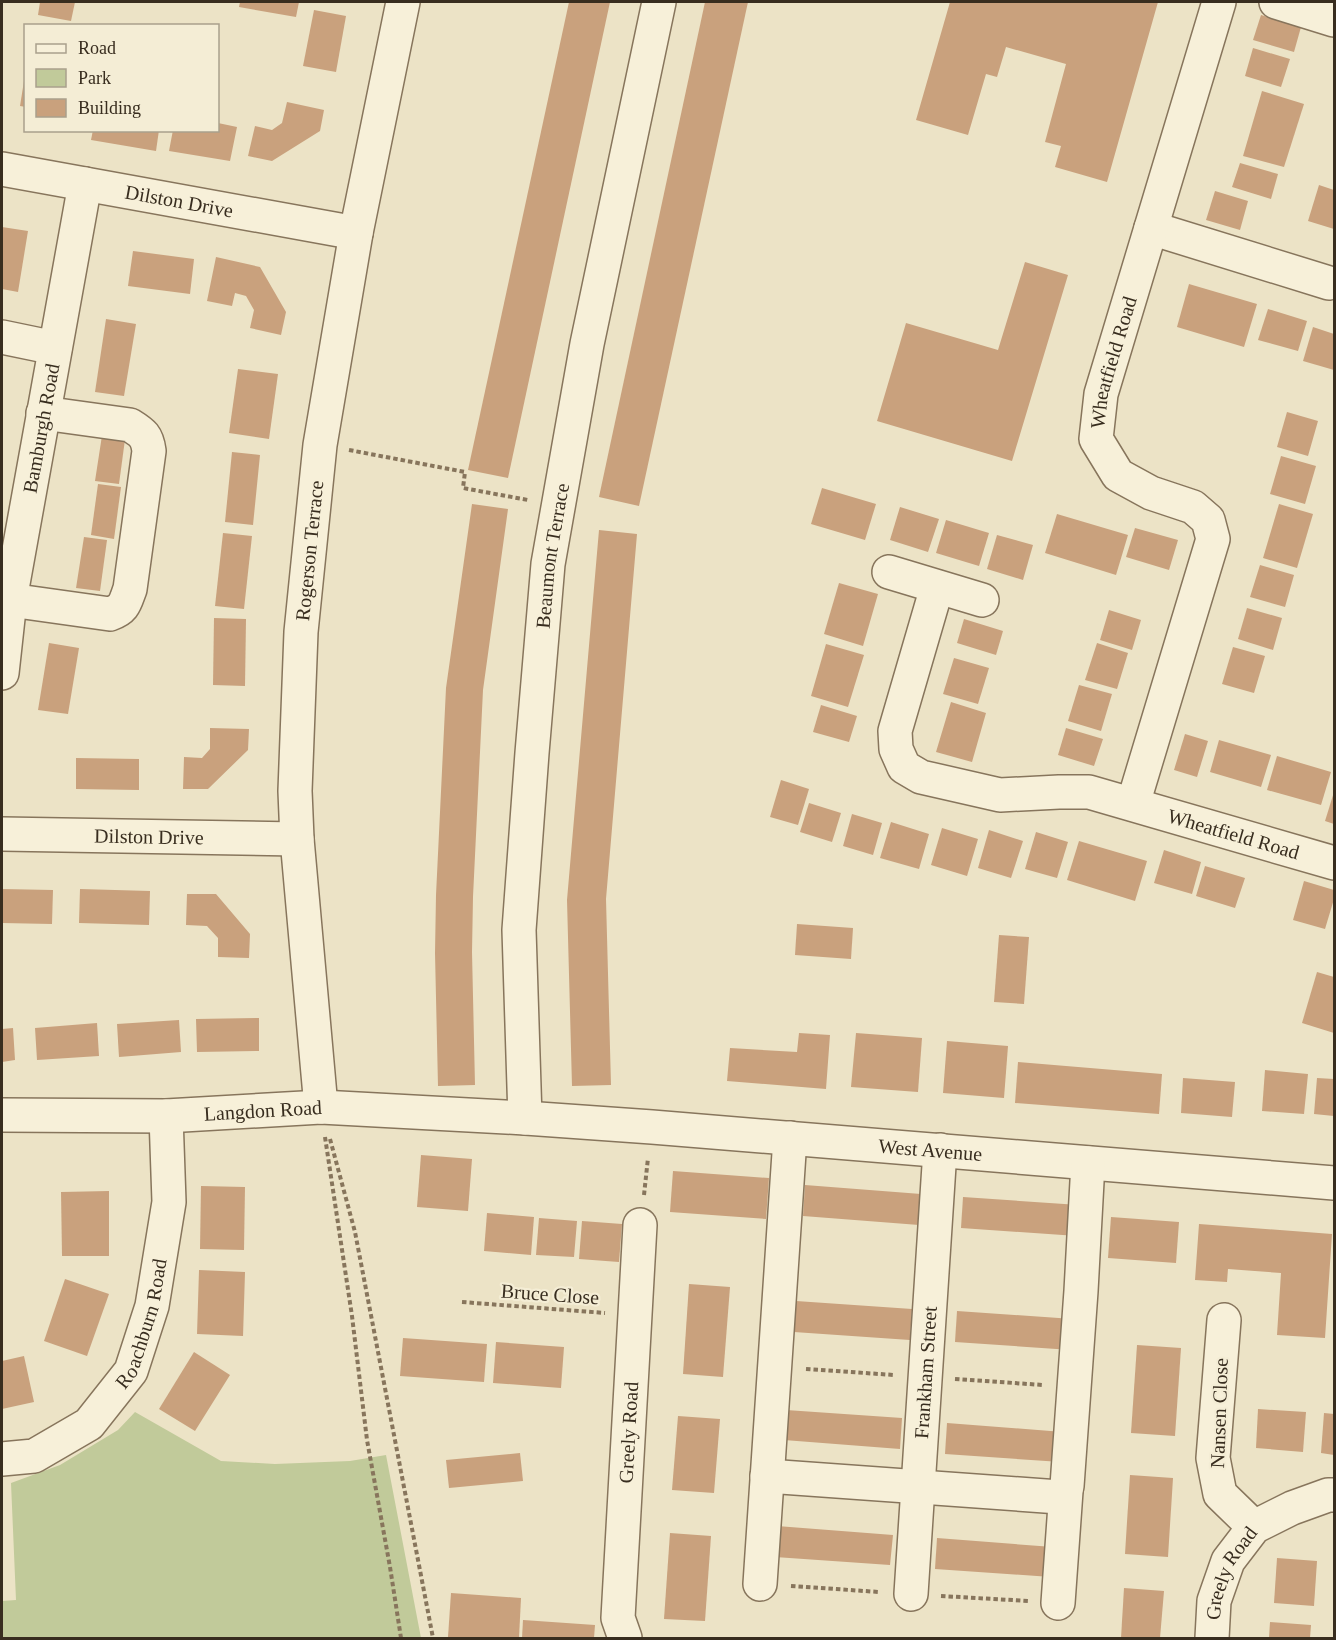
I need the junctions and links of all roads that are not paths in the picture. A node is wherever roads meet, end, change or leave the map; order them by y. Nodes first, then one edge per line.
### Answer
1 (403, 2) edge
2 (659, 2) edge
3 (1219, 2) edge
4 (1276, 2) edge
5 (1335, 20) edge
6 (2, 169) edge
7 (85, 184) junction
8 (1151, 228) junction
9 (356, 233) junction
10 (1329, 282) dead end
11 (2, 337) edge
12 (55, 348) junction
13 (43, 414) junction
14 (888, 572) dead end
15 (937, 587) junction
16 (10, 600) junction
17 (982, 600) dead end
18 (2, 673) edge
19 (1133, 804) junction
20 (2, 834) edge
21 (297, 839) junction
22 (1335, 863) edge
23 (321, 1107) junction
24 (2, 1115) edge
25 (166, 1116) junction
26 (525, 1118) junction
27 (790, 1138) junction
28 (940, 1150) junction
29 (1088, 1162) junction
30 (1335, 1183) edge
31 (640, 1225) road end
32 (1224, 1320) dead end
33 (2, 1459) edge
34 (767, 1476) junction
35 (917, 1488) junction
36 (1066, 1491) junction
37 (1335, 1495) edge
38 (1254, 1527) junction
39 (760, 1584) dead end
40 (910, 1594) dead end
41 (1058, 1603) dead end
42 (625, 1638) edge
43 (1212, 1638) edge

1 - 9 street, Rogerson Terrace
2 - 26 street, Beaumont Terrace
3 - 8 street, Wheatfield Road
4 - 5 street
6 - 7 street, Dilston Drive
7 - 9 street, Dilston Drive
7 - 12 street, Bamburgh Road
8 - 10 street
8 - 19 street, Wheatfield Road
9 - 21 street, Rogerson Terrace
11 - 12 street
12 - 13 street, Bamburgh Road
13 - 16 street, Bamburgh Road
13 - 16 street
14 - 15 street
15 - 17 street
15 - 19 street, Wheatfield Road
16 - 18 street, Bamburgh Road
19 - 22 street, Wheatfield Road
20 - 21 street, Dilston Drive
21 - 23 street, Rogerson Terrace
23 - 25 street, Langdon Road
23 - 26 street, Langdon Road
24 - 25 street, Langdon Road
25 - 33 street, Roachburn Road
26 - 27 street, West Avenue
27 - 28 street, West Avenue
27 - 34 street
28 - 29 street, West Avenue
28 - 35 street, Frankham Street
29 - 30 street, West Avenue
29 - 36 street
31 - 42 street, Greely Road
32 - 38 street, Nansen Close
34 - 35 street
34 - 39 street
35 - 36 street
35 - 40 street, Frankham Street
36 - 41 street
37 - 38 street, Greely Road
38 - 43 street, Greely Road

